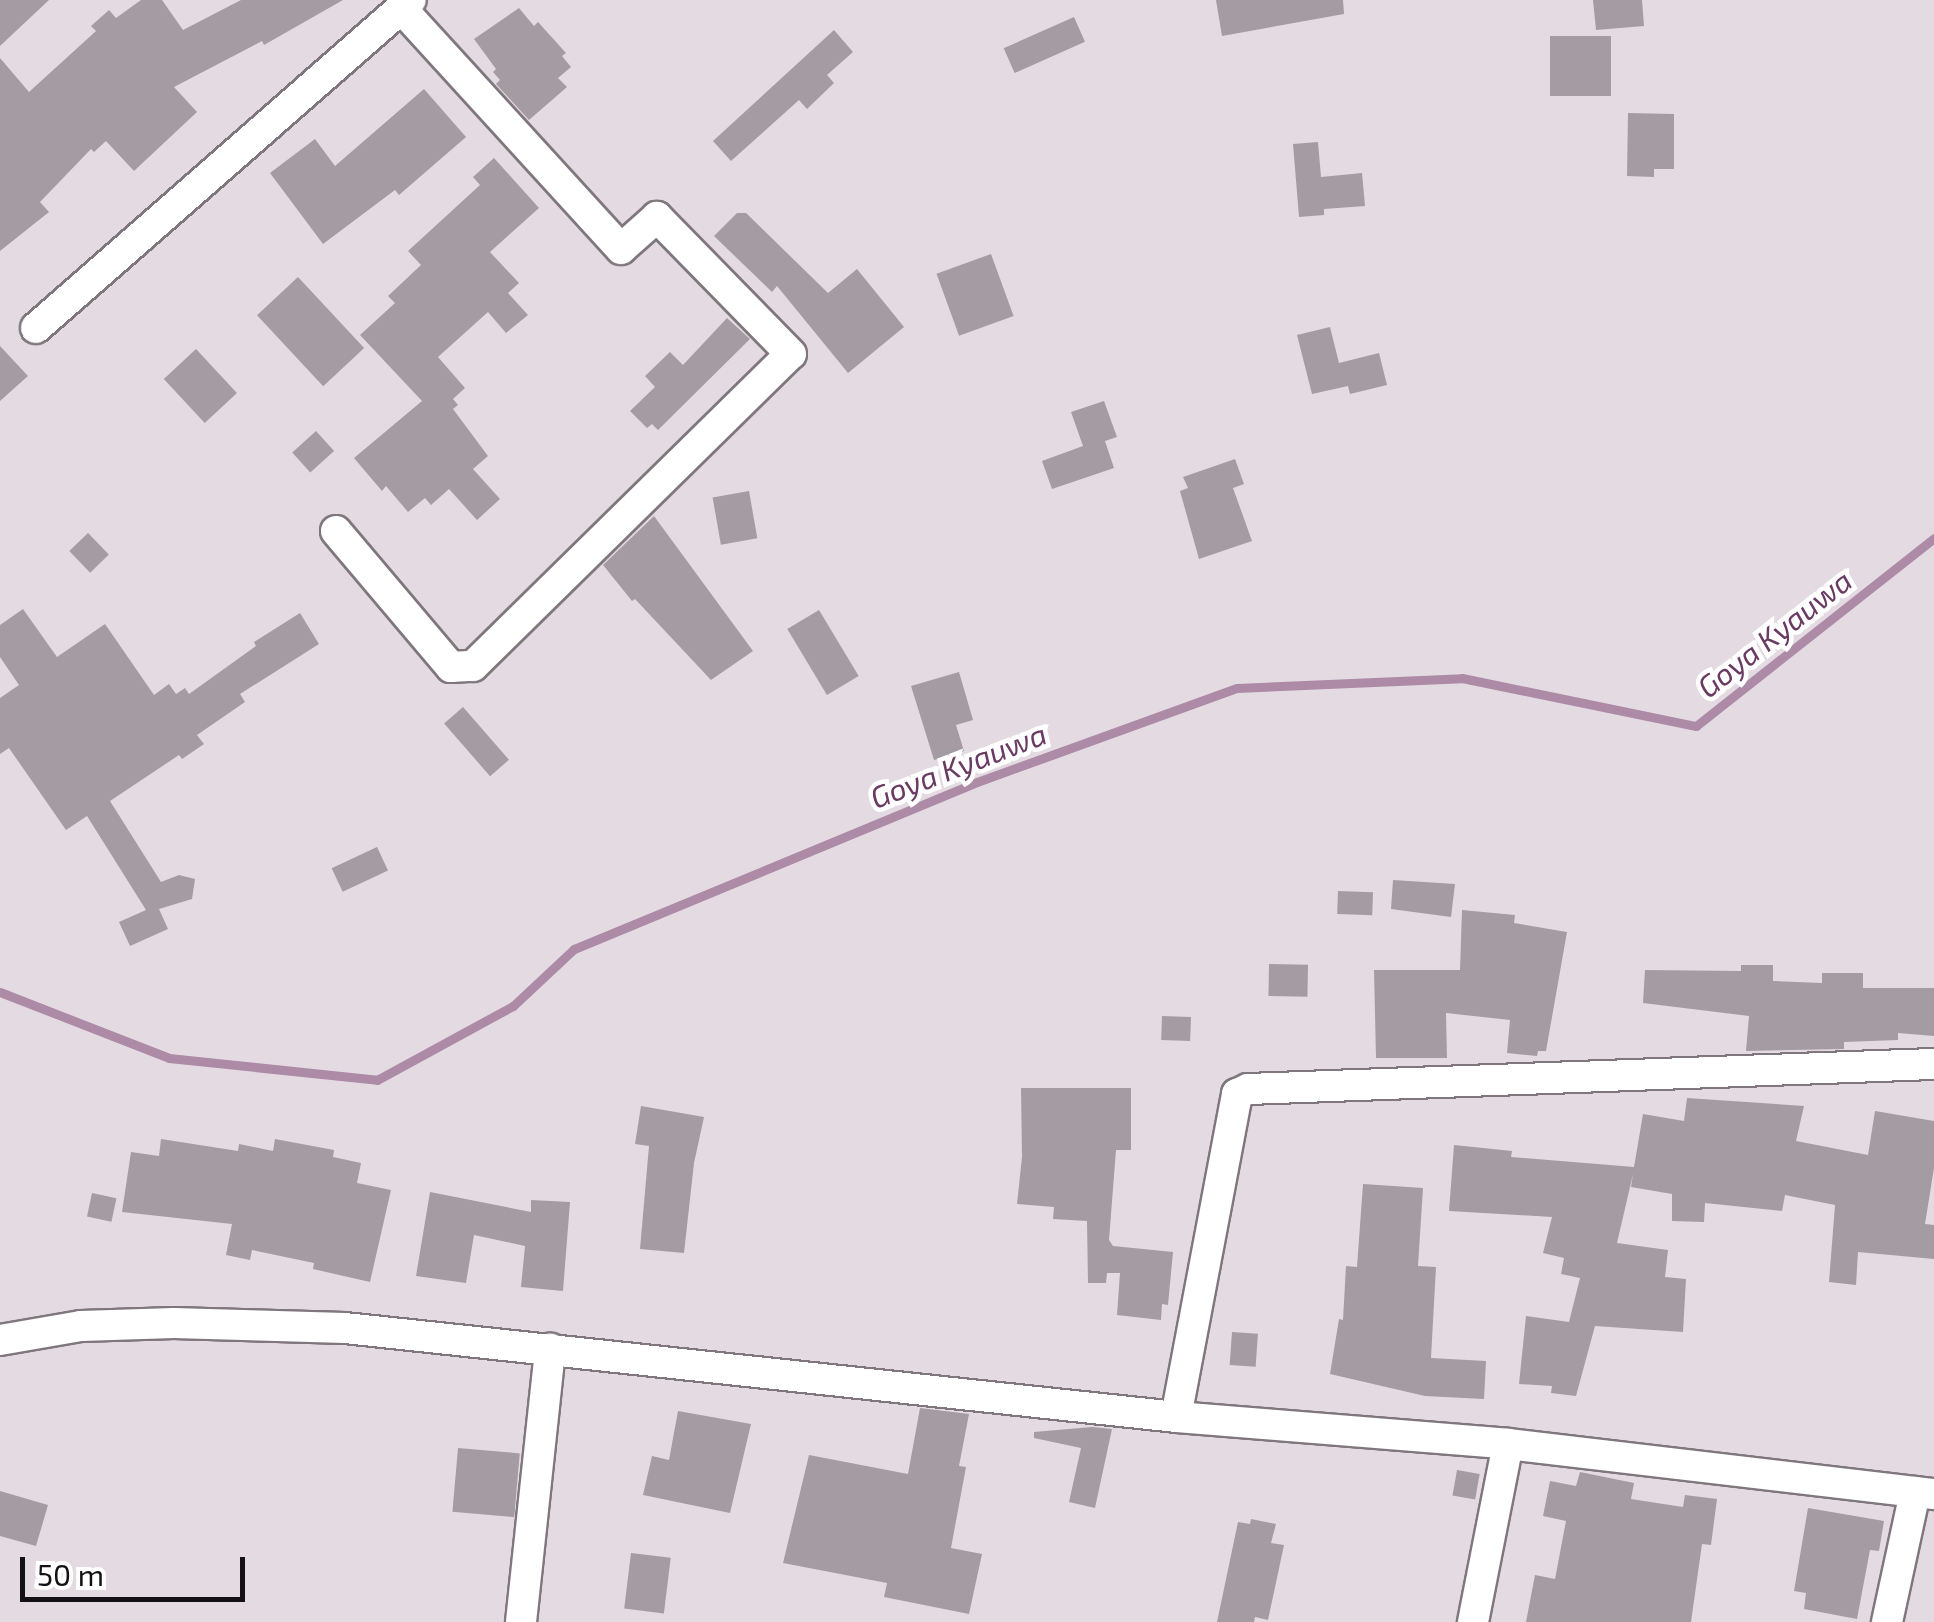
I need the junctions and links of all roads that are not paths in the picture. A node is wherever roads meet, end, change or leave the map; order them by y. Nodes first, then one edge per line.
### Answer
1 (406, 4) edge
2 (36, 328) dead end
3 (336, 531) dead end
4 (1934, 1064) edge
5 (0, 1340) edge
6 (550, 1349) junction
7 (1176, 1417) junction
8 (1508, 1444) junction
9 (1925, 1493) edge
10 (520, 1622) edge
11 (1473, 1622) edge
12 (1887, 1622) edge

1 - 2 street
1 - 3 street
4 - 7 street
5 - 6 street
6 - 7 street
6 - 10 street
7 - 8 street
8 - 9 street
8 - 11 street
9 - 12 street

